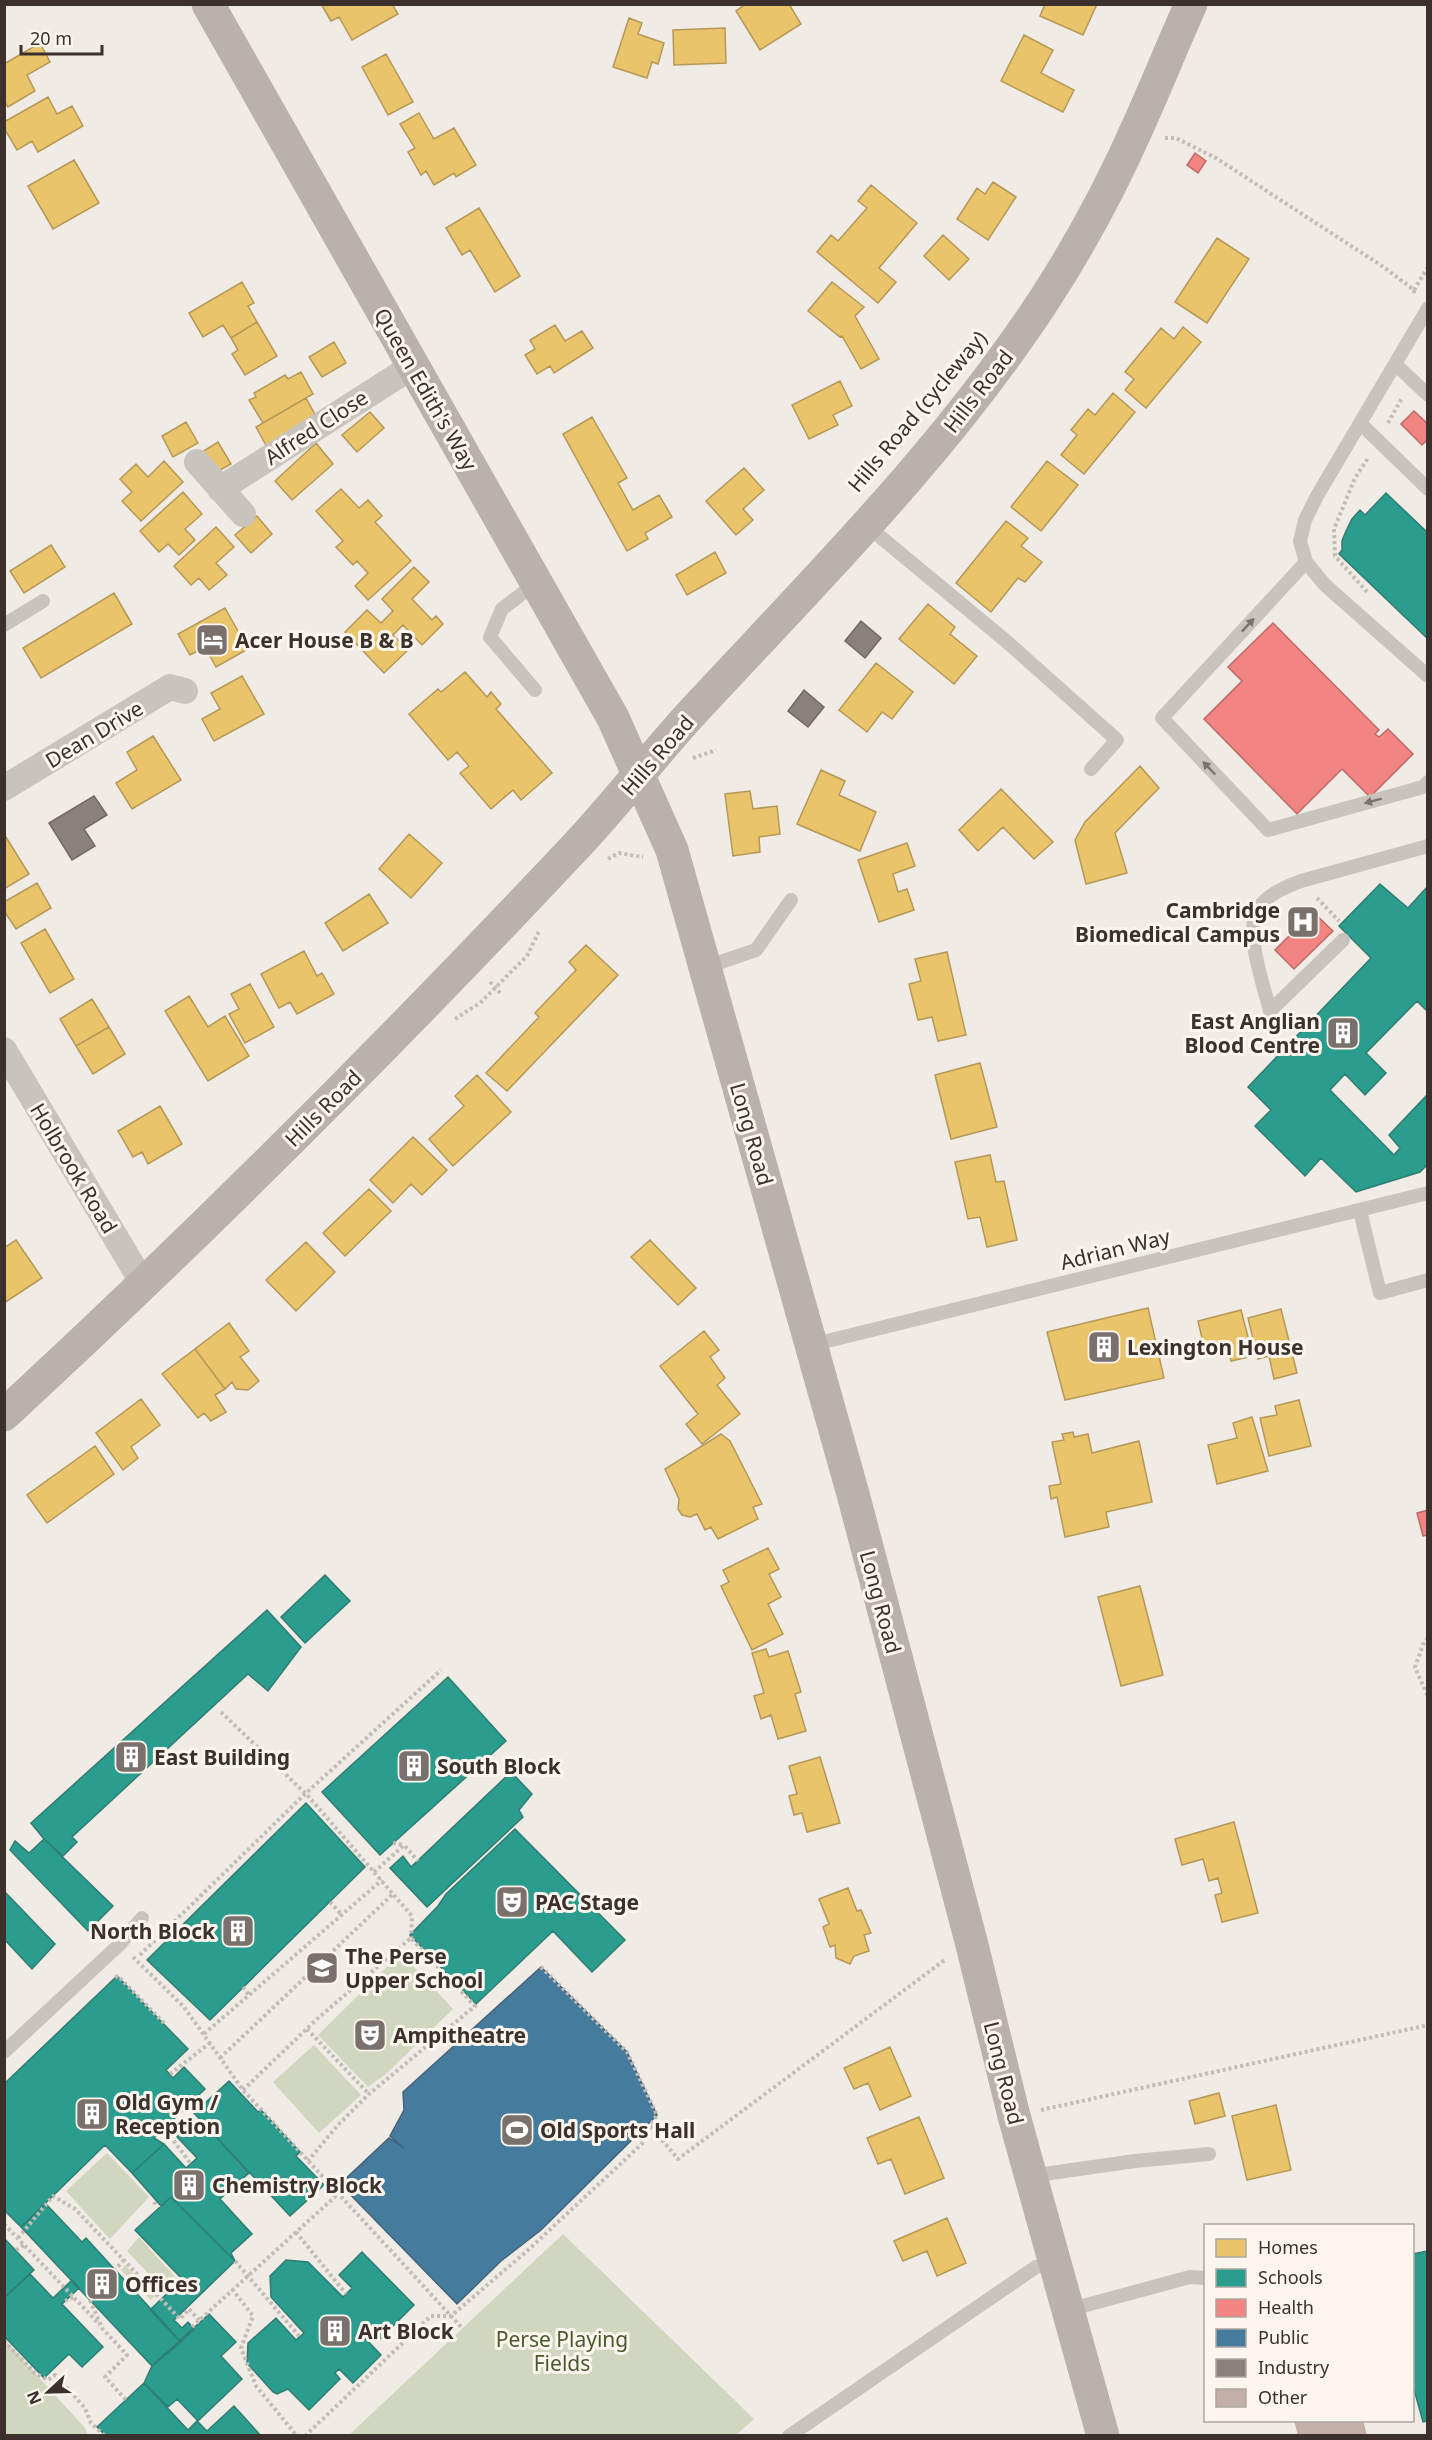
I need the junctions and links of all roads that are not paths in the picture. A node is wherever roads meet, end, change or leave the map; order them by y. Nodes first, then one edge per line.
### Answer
1 (208, 4) edge
2 (1191, 4) edge
3 (1428, 308) edge
4 (1395, 364) junction
5 (413, 366) junction
6 (1428, 395) edge
7 (1360, 423) junction
8 (197, 462) dead end
9 (220, 489) junction
10 (1428, 489) edge
11 (243, 514) dead end
12 (866, 525) junction
13 (1306, 562) junction
14 (538, 582) junction
15 (43, 601) dead end
16 (4, 625) edge
17 (1428, 676) edge
18 (535, 690) dead end
19 (185, 691) dead end
20 (1091, 769) dead end
21 (638, 776) junction
22 (1428, 782) edge
23 (4, 788) edge
24 (1428, 846) edge
25 (791, 900) dead end
26 (1343, 940) dead end
27 (706, 968) junction
28 (4, 1050) edge
29 (1428, 1193) edge
30 (1360, 1211) junction
31 (1428, 1280) edge
32 (144, 1285) junction
33 (812, 1345) junction
34 (4, 1415) edge
35 (142, 1918) dead end
36 (4, 2052) edge
37 (1209, 2154) dead end
38 (1030, 2176) junction
39 (1054, 2261) junction
40 (1204, 2278) edge
41 (1068, 2310) junction
42 (789, 2436) edge
43 (1103, 2436) edge

1 - 5 main road, Queen Edith's Way
2 - 12 main road, Hills Road
3 - 4 lane
4 - 6 lane
4 - 7 lane
5 - 9 street, Alfred Close
5 - 14 main road, Queen Edith's Way
7 - 10 lane
7 - 13 lane
8 - 9 street
9 - 11 street
12 - 20 lane
12 - 21 main road, Hills Road
13 - 17 lane
22 -> 13 lane
14 - 18 lane
14 - 21 main road, Queen Edith's Way
15 - 16 lane
19 - 23 street, Dean Drive
21 - 27 main road, Long Road
21 - 32 main road, Hills Road
24 - 26 lane
25 - 27 lane
27 - 33 main road, Long Road
28 - 32 street, Holbrook Road
29 - 30 lane, Adrian Way
30 - 31 lane
30 - 33 lane, Adrian Way
32 - 34 main road, Hills Road
33 - 38 main road, Long Road
35 - 36 lane
37 - 38 lane
38 - 39 main road, Long Road
39 - 41 main road, Long Road
39 - 42 lane
40 - 41 lane
41 - 43 main road, Long Road

